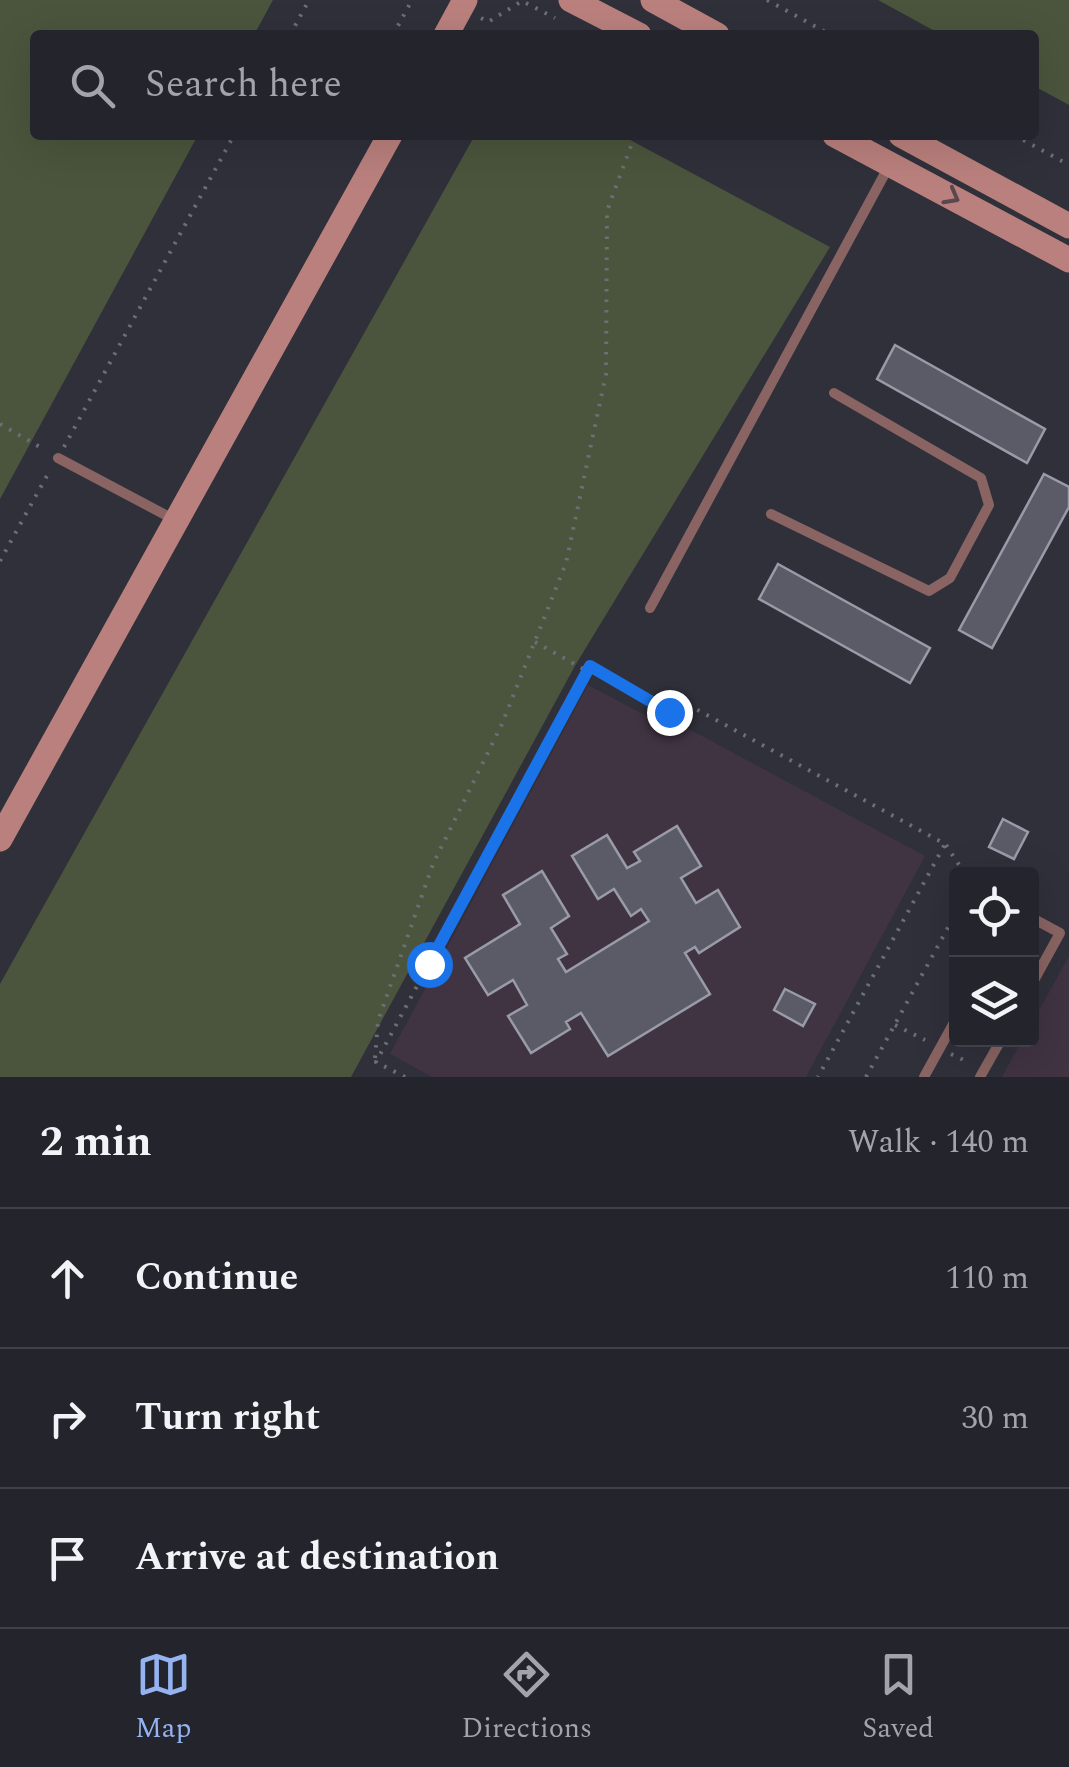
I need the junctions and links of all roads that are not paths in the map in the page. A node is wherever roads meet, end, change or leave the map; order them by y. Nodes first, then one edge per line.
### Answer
1 (653, 0) edge
2 (463, 4) edge
3 (563, 9) edge
4 (449, 30) edge
5 (625, 30) edge
6 (708, 30) edge
7 (387, 140) edge
8 (845, 140) edge
9 (910, 140) edge
10 (890, 163) junction
11 (1069, 226) edge
12 (1069, 260) edge
13 (834, 393) dead end
14 (58, 458) road end
15 (771, 514) dead end
16 (176, 520) junction
17 (650, 608) dead end
18 (0, 839) edge
19 (1039, 922) edge
20 (1039, 971) edge
21 (949, 1032) edge
22 (997, 1047) edge
23 (924, 1077) edge
24 (980, 1077) edge

1 - 6 main road
2 - 4 main road
3 - 5 main road
7 - 16 main road
8 - 10 main road
9 - 11 main road
10 -> 12 main road
10 - 17 lane
13 - 15 lane
14 - 16 lane
16 - 18 main road
19 - 20 lane
21 - 23 lane
22 - 24 lane

